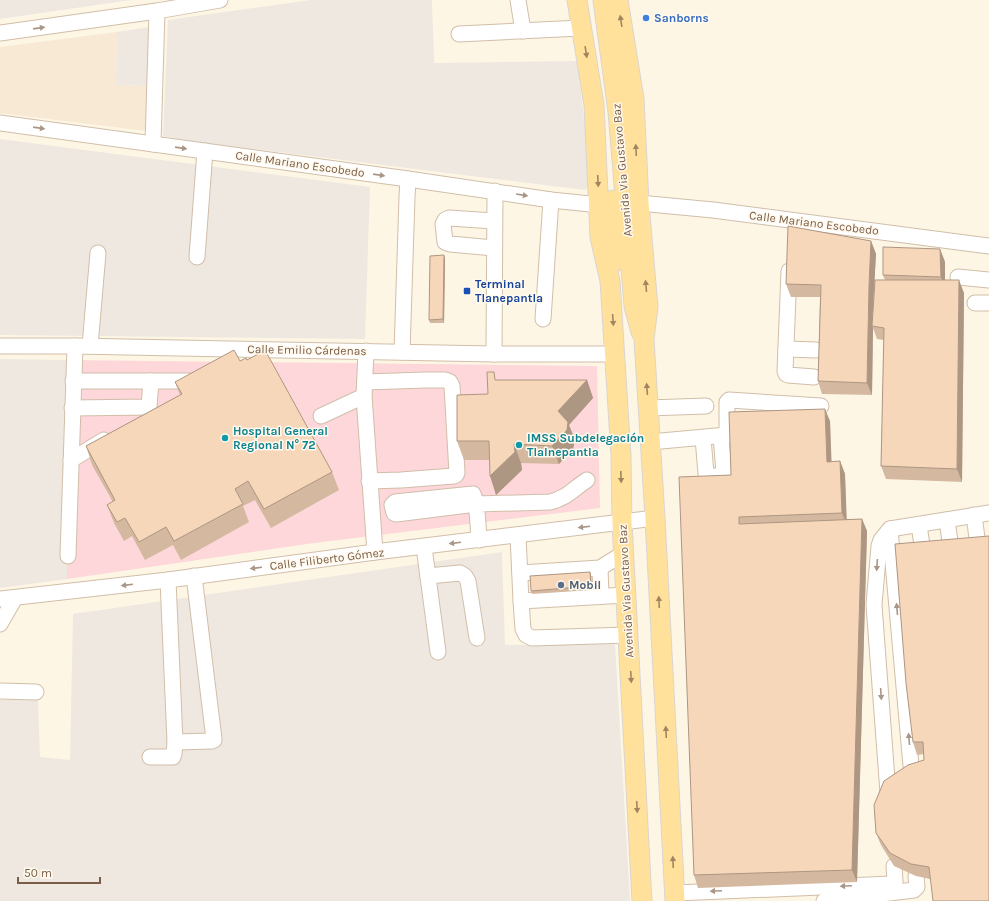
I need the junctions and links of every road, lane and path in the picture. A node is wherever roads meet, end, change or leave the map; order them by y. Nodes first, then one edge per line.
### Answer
1 (220, 0) edge
2 (518, 0) edge
3 (577, 0) edge
4 (592, 0) edge
5 (604, 0) edge
6 (618, 0) edge
7 (157, 11) junction
8 (582, 28) junction
9 (523, 31) junction
10 (0, 34) edge
11 (460, 34) dead end
12 (0, 123) edge
13 (154, 144) junction
14 (205, 151) junction
15 (408, 179) junction
16 (495, 191) junction
17 (551, 200) junction
18 (639, 202) junction
19 (600, 206) junction
20 (620, 219) junction
21 (791, 220) junction
22 (494, 221) junction
23 (791, 235) edge
24 (989, 246) edge
25 (494, 248) junction
26 (98, 254) dead end
27 (197, 257) dead end
28 (790, 258) edge
29 (958, 277) dead end
30 (989, 280) edge
31 (610, 281) junction
32 (543, 319) dead end
33 (644, 339) junction
34 (0, 346) edge
35 (75, 346) junction
36 (90, 346) junction
37 (786, 349) junction
38 (816, 350) dead end
39 (366, 351) junction
40 (402, 352) junction
41 (494, 354) junction
42 (615, 354) junction
43 (814, 377) dead end
44 (73, 381) junction
45 (151, 381) junction
46 (364, 389) junction
47 (180, 396) edge
48 (706, 406) dead end
49 (821, 406) dead end
50 (149, 407) junction
51 (72, 408) junction
52 (648, 408) junction
53 (321, 416) dead end
54 (136, 422) edge
55 (116, 434) edge
56 (722, 436) junction
57 (703, 438) junction
58 (650, 442) junction
59 (71, 460) junction
60 (587, 480) dead end
61 (370, 481) junction
62 (989, 513) edge
63 (974, 515) junction
64 (655, 518) junction
65 (947, 520) junction
66 (622, 523) junction
67 (919, 524) junction
68 (890, 529) junction
69 (518, 535) junction
70 (479, 540) junction
71 (978, 546) edge
72 (424, 547) junction
73 (951, 549) edge
74 (375, 552) junction
75 (923, 552) edge
76 (624, 553) junction
77 (68, 556) dead end
78 (600, 568) junction
79 (520, 573) junction
80 (194, 576) junction
81 (428, 576) junction
82 (168, 580) junction
83 (626, 595) junction
84 (601, 596) junction
85 (7, 598) edge
86 (521, 600) junction
87 (0, 624) edge
88 (899, 630) junction
89 (876, 633) junction
90 (628, 635) junction
91 (477, 638) dead end
92 (438, 652) dead end
93 (0, 691) edge
94 (36, 692) dead end
95 (175, 742) junction
96 (150, 757) dead end
97 (887, 775) junction
98 (888, 793) edge
99 (894, 866) edge
100 (916, 876) edge
101 (675, 897) edge
102 (642, 901) edge
103 (824, 901) edge

1 - 7 street
2 - 9 street
3 - 8 main road, Avenida Via Gustavo Baz
4 - 20 main road, Avenida Via Gustavo Baz
5 - 20 main road, Avenida Via Gustavo Baz
18 -> 6 main road, Avenida Via Gustavo Baz
10 -> 7 street
7 - 13 street
8 - 9 street
8 -> 19 main road, Avenida Via Gustavo Baz
9 - 11 street
12 -> 13 street, Calle Mariano Escobedo
13 -> 14 street, Calle Mariano Escobedo
14 -> 15 street, Calle Mariano Escobedo
14 - 27 street
15 - 16 street, Calle Mariano Escobedo
15 - 40 street
16 -> 17 street, Calle Mariano Escobedo
16 - 22 street
17 - 19 street, Calle Mariano Escobedo
17 - 32 street
18 - 21 street, Calle Mariano Escobedo
33 -> 18 main road, Avenida Via Gustavo Baz
19 - 31 main road, Avenida Via Gustavo Baz
20 - 31 main road, Avenida Via Gustavo Baz
20 - 33 main road, Avenida Via Gustavo Baz
21 - 23 street
21 - 24 street, Calle Mariano Escobedo
22 - 25 street
22 - 25 street
25 - 41 street
26 - 36 street
28 - 37 street
29 - 30 street
31 -> 42 main road, Avenida Via Gustavo Baz
52 -> 33 main road, Avenida Via Gustavo Baz
34 - 35 street, Calle Emilio Cárdenas
35 - 36 street, Calle Emilio Cárdenas
35 - 44 street
36 - 39 street, Calle Emilio Cárdenas
37 - 38 street
37 - 43 street
39 - 40 street, Calle Emilio Cárdenas
39 - 46 street
40 - 41 street, Calle Emilio Cárdenas
41 - 42 street, Calle Emilio Cárdenas
42 -> 66 main road, Avenida Via Gustavo Baz
44 - 45 street
44 - 51 street
45 - 47 street
45 - 50 street
46 - 53 street
46 - 61 street
46 - 61 street
48 - 52 street
49 - 56 street
50 - 51 street
50 - 54 street
51 - 59 street
52 - 58 main road, Avenida Via Gustavo Baz
55 - 59 street
56 - 57 street
56 - 57 street
57 - 58 street
58 - 64 main road, Avenida Via Gustavo Baz
59 - 77 street
60 - 70 street
61 - 74 street
62 - 63 street
63 - 65 street
63 - 71 street
64 - 66 street, Calle Filiberto Gómez
101 -> 64 main road, Avenida Via Gustavo Baz
65 - 67 street
65 - 73 street
66 -> 69 street, Calle Filiberto Gómez
66 - 76 main road, Avenida Via Gustavo Baz
67 - 68 street
67 - 75 street
88 -> 68 street
68 -> 89 street
69 - 70 street, Calle Filiberto Gómez
69 - 79 street
70 -> 72 street, Calle Filiberto Gómez
72 - 74 street, Calle Filiberto Gómez
72 - 81 street
74 -> 80 street, Calle Filiberto Gómez
76 - 78 street
76 - 83 main road, Avenida Via Gustavo Baz
78 - 79 street
78 - 84 street
79 - 86 street
80 - 82 street, Calle Filiberto Gómez
80 - 95 street
81 - 91 street
81 - 92 street
82 -> 85 street, Calle Filiberto Gómez
82 - 95 street
83 - 84 street
83 - 90 main road, Avenida Via Gustavo Baz
84 - 86 street
85 - 87 street
86 - 90 street
88 - 89 street
97 -> 88 street
89 -> 97 street
90 -> 102 main road, Avenida Via Gustavo Baz
93 - 94 street
95 - 96 street
97 - 98 street
99 -> 101 street
100 - 103 street

